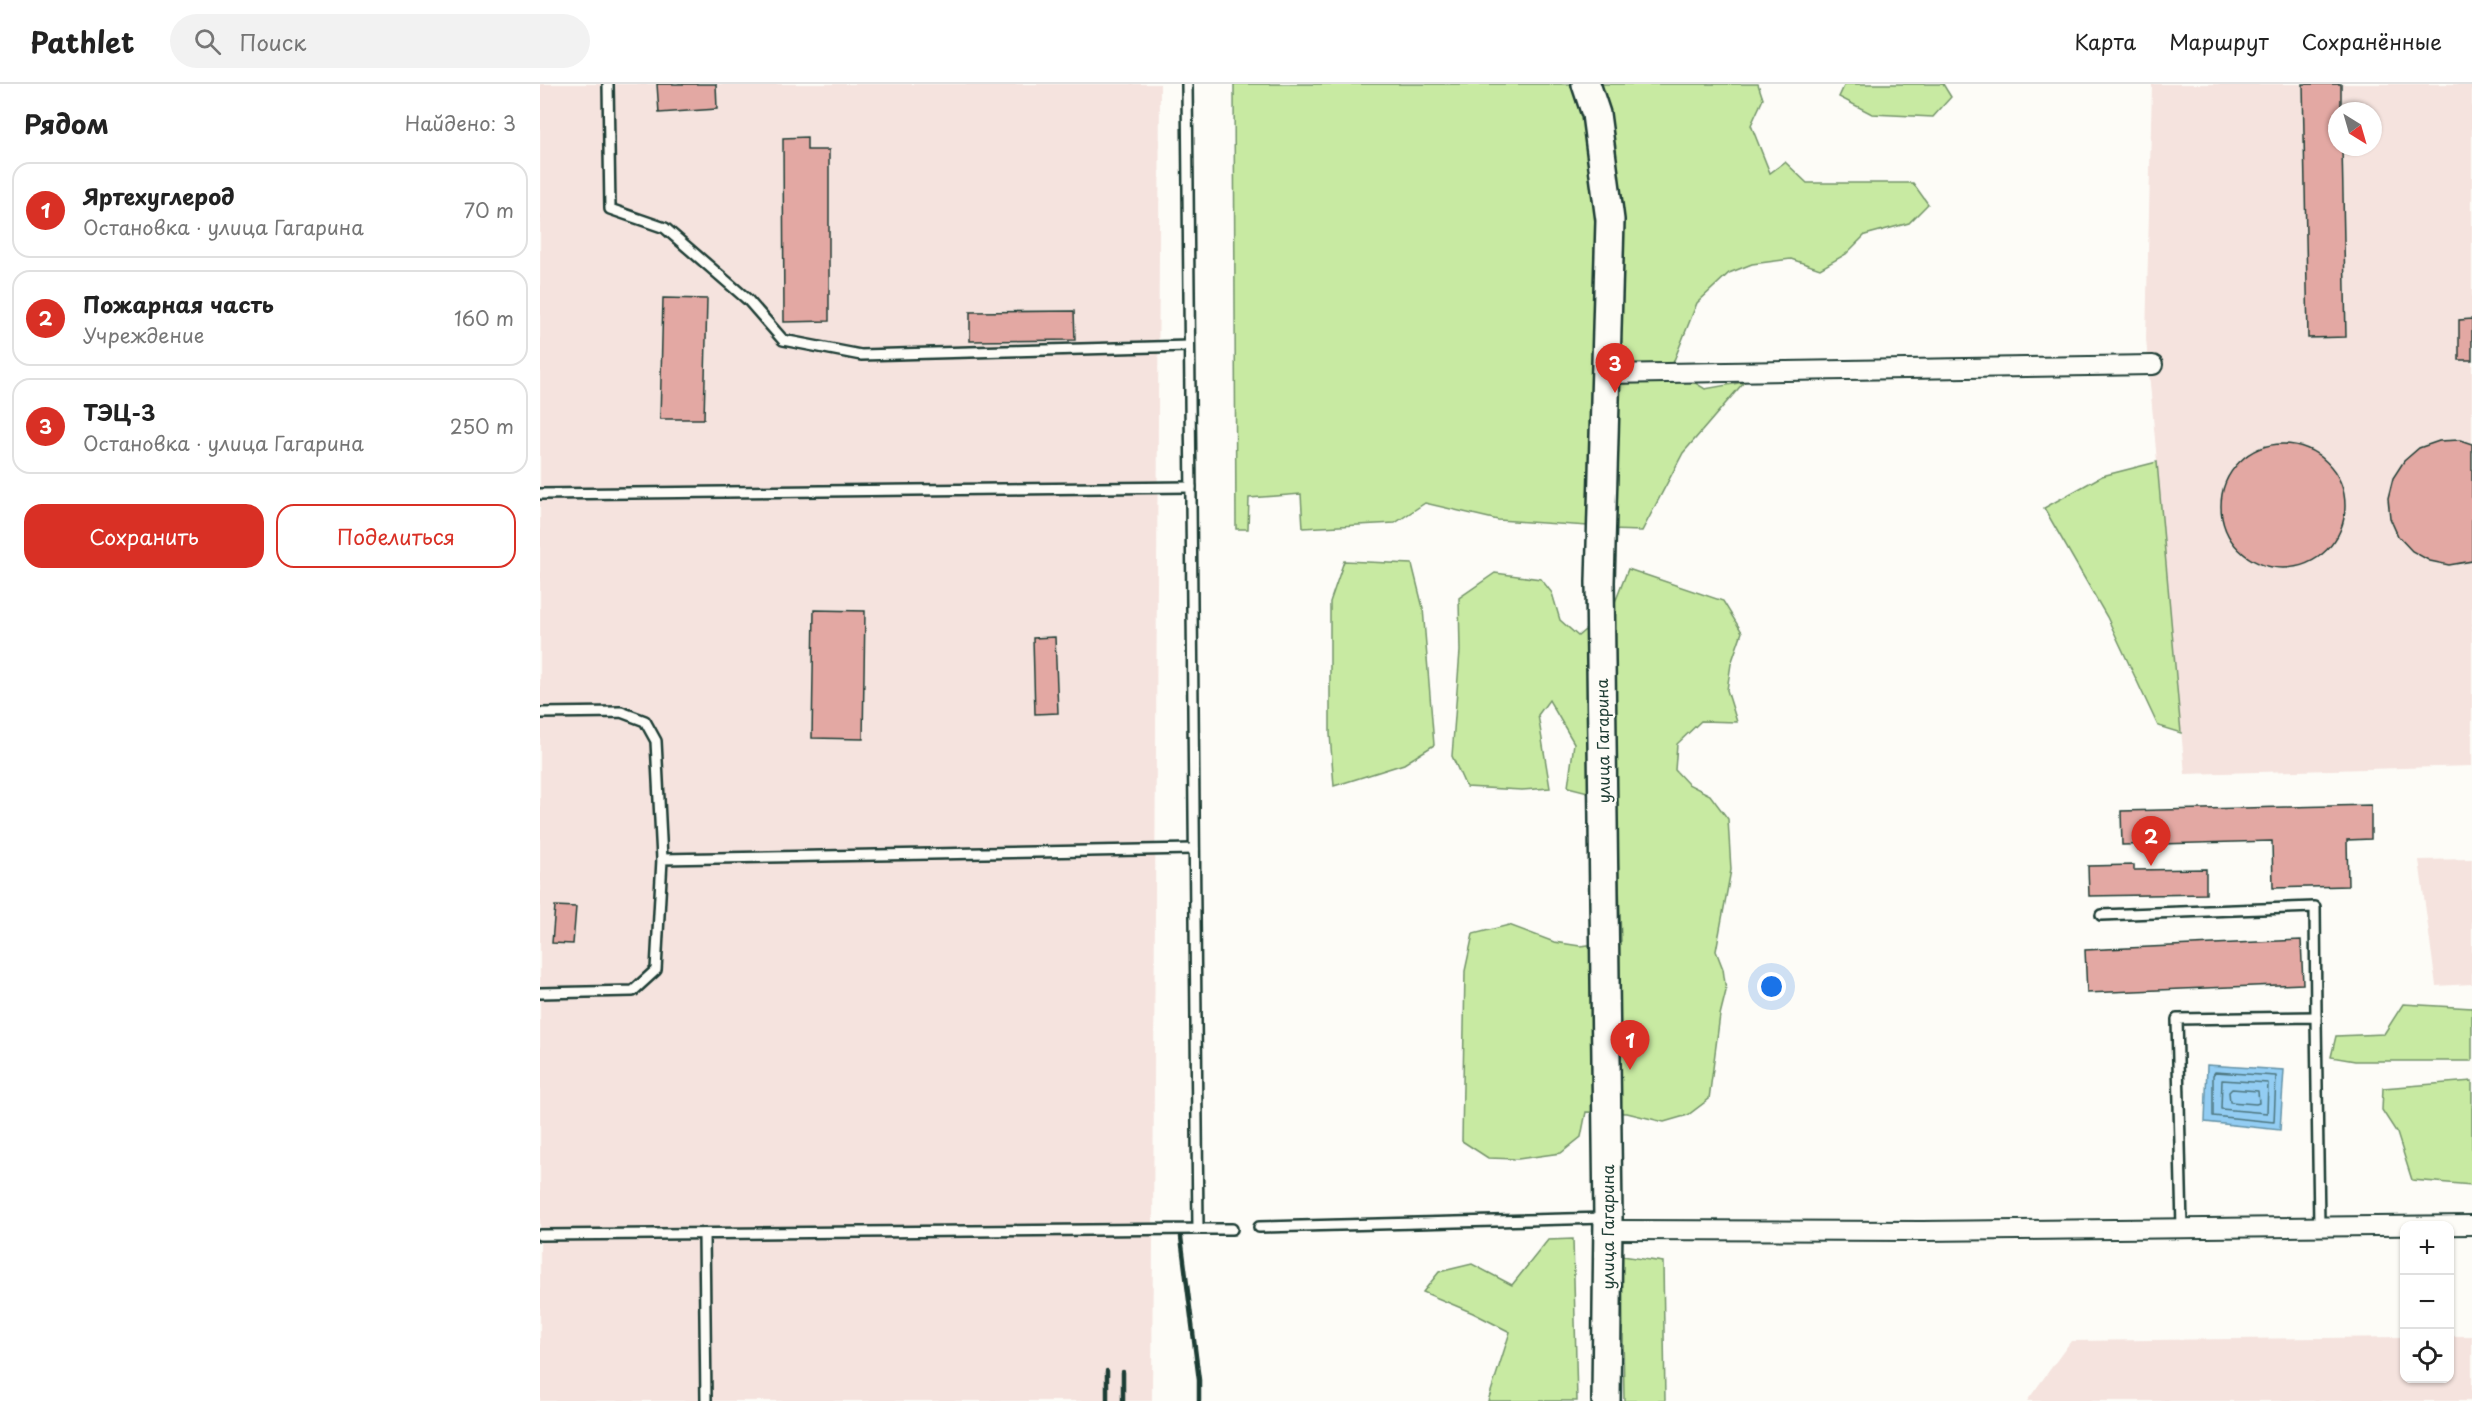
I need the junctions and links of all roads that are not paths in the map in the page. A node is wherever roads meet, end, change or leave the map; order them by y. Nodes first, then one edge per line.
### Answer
1 (608, 84) edge
2 (1186, 84) edge
3 (1586, 84) edge
4 (1189, 346) junction
5 (2153, 365) dead end
6 (1606, 374) junction
7 (1191, 486) junction
8 (540, 494) edge
9 (540, 713) edge
10 (1194, 849) junction
11 (662, 859) junction
12 (2101, 915) dead end
13 (540, 993) edge
14 (2316, 1017) junction
15 (1608, 1224) junction
16 (2472, 1225) edge
17 (1259, 1227) dead end
18 (2319, 1227) junction
19 (2182, 1228) junction
20 (1198, 1229) junction
21 (1232, 1229) dead end
22 (704, 1234) junction
23 (540, 1235) edge
24 (706, 1401) edge
25 (1606, 1401) edge

1 - 4 lane
2 - 4 lane
3 - 6 main road, улица Гагарина
4 - 7 lane
5 - 6 street
6 - 15 main road, улица Гагарина
7 - 8 lane
7 - 10 lane
9 - 11 lane
10 - 11 lane
10 - 20 lane
11 - 13 lane
12 - 14 lane
14 - 18 lane
14 - 19 lane
15 - 17 lane
15 - 19 street
15 - 25 main road, улица Гагарина
16 - 18 street
18 - 19 street
20 - 21 lane
20 - 22 lane
22 - 23 lane
22 - 24 lane

